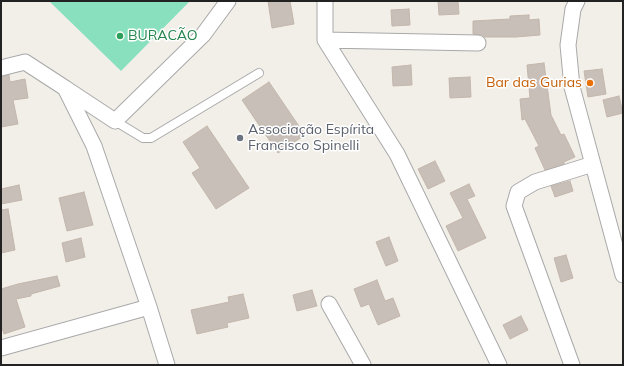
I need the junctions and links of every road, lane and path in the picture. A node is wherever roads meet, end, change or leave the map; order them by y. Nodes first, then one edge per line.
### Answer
1 (228, 1) edge
2 (325, 1) edge
3 (577, 1) edge
4 (325, 40) junction
5 (478, 43) dead end
6 (1, 68) edge
7 (259, 73) dead end
8 (65, 88) junction
9 (115, 121) junction
10 (593, 164) junction
11 (623, 275) edge
12 (329, 304) dead end
13 (149, 308) junction
14 (1, 348) edge
15 (167, 365) edge
16 (363, 365) edge
17 (499, 365) edge
18 (572, 365) edge

1 - 9 street
2 - 4 street
3 - 10 street
4 - 5 street
4 - 17 street
6 - 8 street
7 - 9 lane
8 - 9 street
8 - 13 street
10 - 11 street
10 - 18 street
12 - 16 street
13 - 14 street
13 - 15 street

